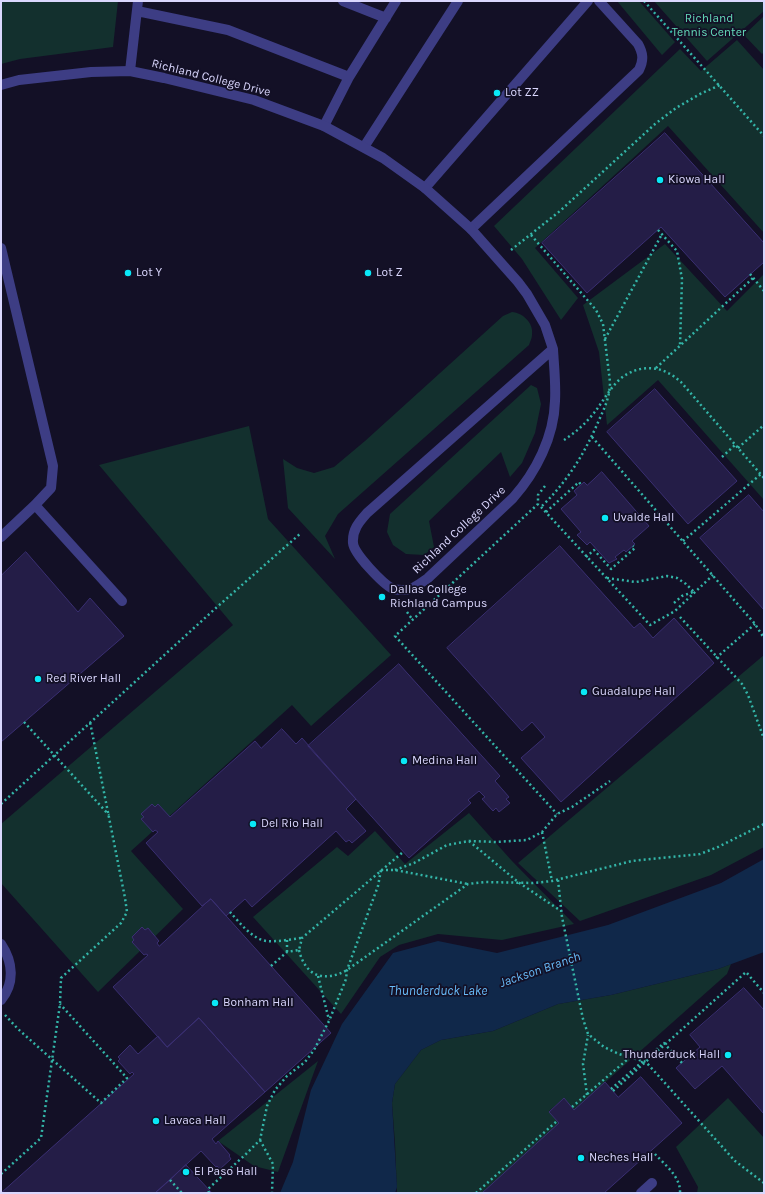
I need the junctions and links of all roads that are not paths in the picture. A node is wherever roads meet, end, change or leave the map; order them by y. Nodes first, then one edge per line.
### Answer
1 (344, 1) edge
2 (396, 1) edge
3 (458, 1) edge
4 (588, 1) edge
5 (599, 1) edge
6 (137, 6) edge
7 (386, 18) junction
8 (130, 71) junction
9 (349, 77) junction
10 (1, 84) edge
11 (324, 126) junction
12 (364, 147) junction
13 (425, 188) junction
14 (471, 229) junction
15 (1, 248) edge
16 (553, 349) junction
17 (36, 505) junction
18 (1, 537) edge
19 (122, 601) dead end
20 (1, 944) edge
21 (1, 1000) edge
22 (652, 1184) dead end
23 (641, 1193) edge

1 - 7 street
2 - 7 street
3 - 12 street
4 - 13 street
5 - 14 street
6 - 8 street
6 - 9 street
7 - 9 street
8 - 10 street, Richland College Drive
8 - 11 street, Richland College Drive
9 - 11 street
11 - 12 street, Richland College Drive
12 - 13 street, Richland College Drive
13 - 14 street, Richland College Drive
14 - 16 street, Richland College Drive
15 - 17 street
16 - 16 street, Richland College Drive
17 - 18 street
17 - 19 street
20 - 21 street
22 - 23 street

